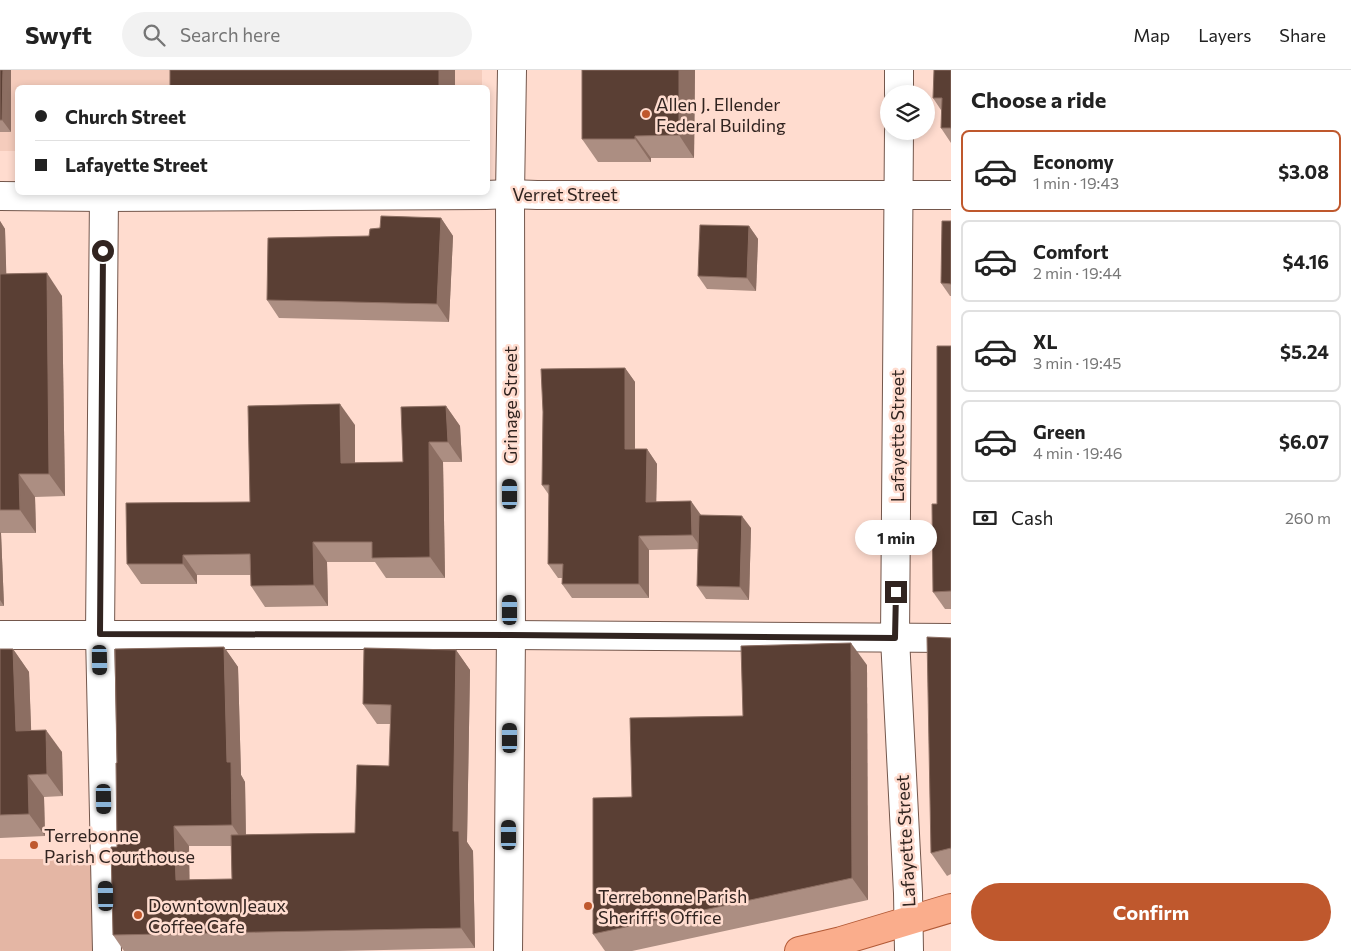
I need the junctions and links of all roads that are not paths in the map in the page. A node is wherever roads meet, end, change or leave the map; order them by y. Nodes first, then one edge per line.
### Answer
1 (512, 70) edge
2 (899, 70) edge
3 (899, 85) edge
4 (899, 140) edge
5 (510, 194) junction
6 (899, 194) junction
7 (476, 195) edge
8 (490, 195) edge
9 (951, 195) edge
10 (0, 196) edge
11 (104, 197) junction
12 (100, 634) junction
13 (0, 635) edge
14 (511, 635) junction
15 (895, 638) junction
16 (951, 638) edge
17 (951, 908) edge
18 (909, 920) junction
19 (107, 951) edge
20 (508, 951) edge
21 (799, 951) edge
22 (909, 951) edge

1 - 5 street, Grinage Street
2 - 3 street
4 - 6 street, Lafayette Street
5 - 6 street, Verret Street
5 - 8 street, Verret Street
5 - 14 street, Grinage Street
6 - 9 street, Verret Street
6 - 15 street, Lafayette Street
7 - 11 street, Verret Street
10 - 11 street, Verret Street
11 - 12 street
12 - 13 street
12 - 14 street
12 - 19 street
14 - 15 street
14 - 20 street, Grinage Street
15 - 16 street
15 - 18 street, Lafayette Street
17 - 18 main road
18 - 21 main road
18 - 22 street, Lafayette Street

